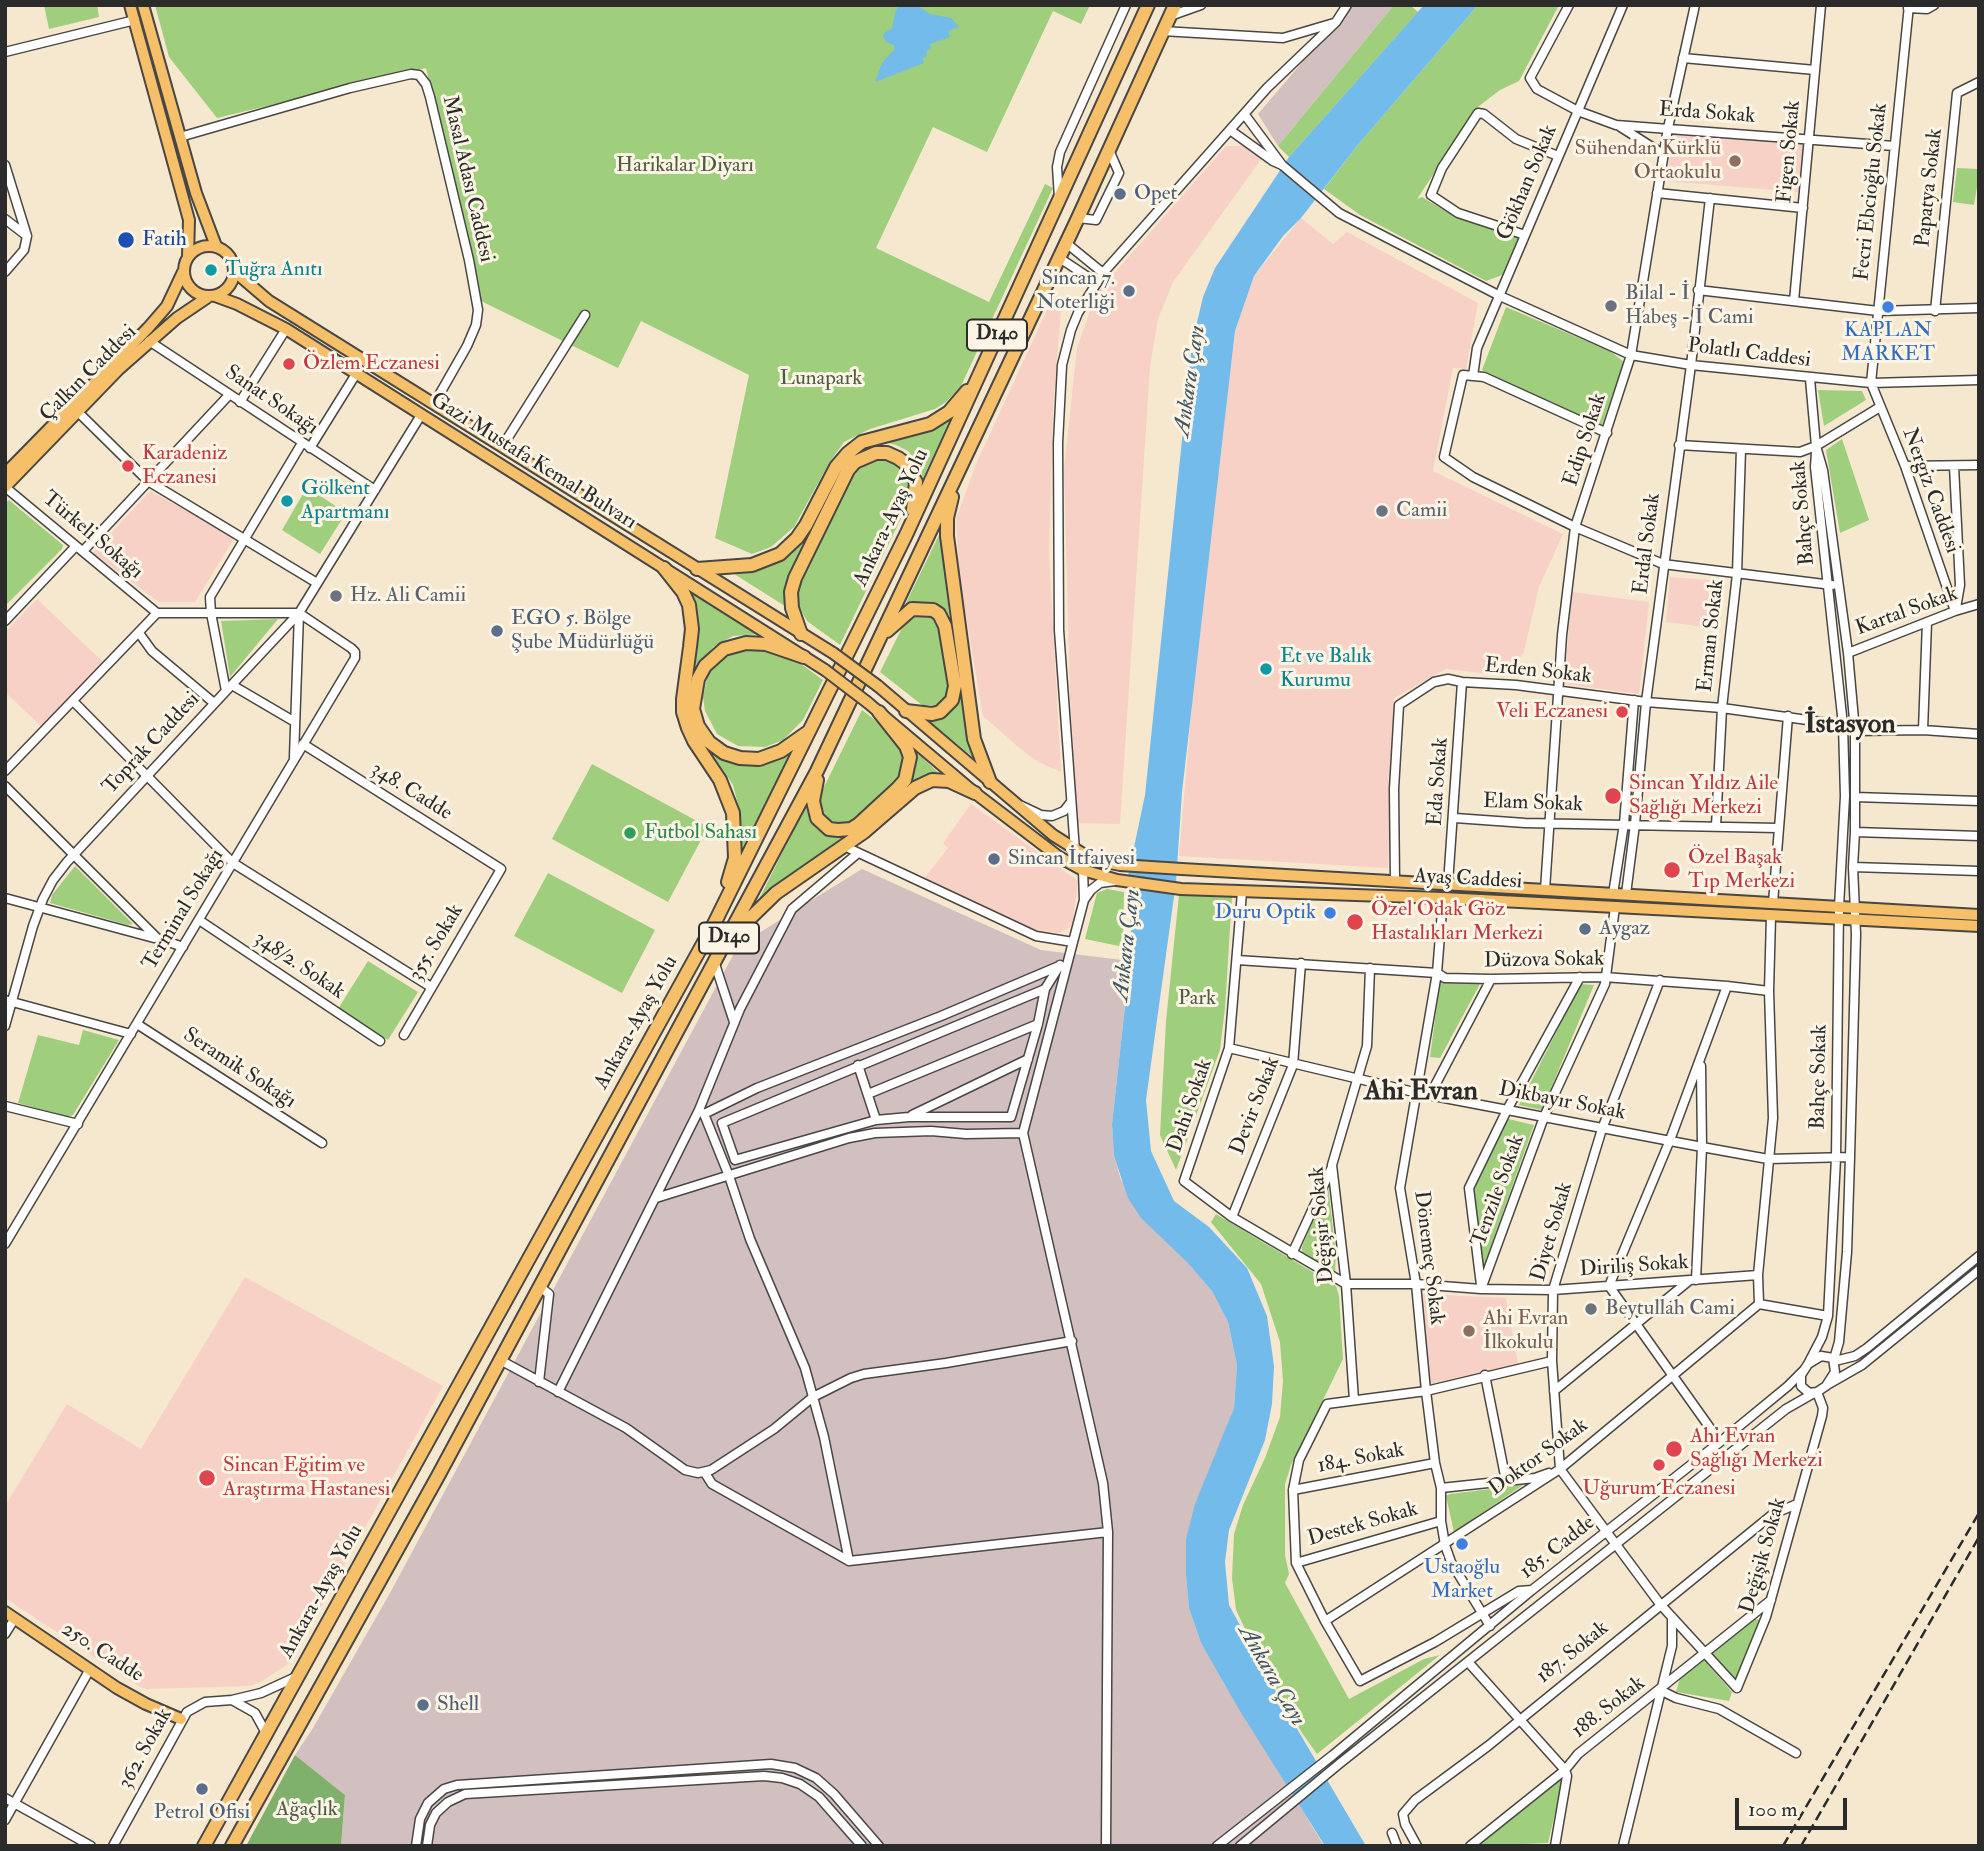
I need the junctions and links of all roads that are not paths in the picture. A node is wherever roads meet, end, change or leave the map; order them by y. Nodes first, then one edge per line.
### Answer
1 (130, 5) edge
2 (143, 5) edge
3 (1126, 5) edge
4 (1148, 5) edge
5 (1201, 5) edge
6 (1347, 5) edge
7 (1569, 5) edge
8 (1623, 5) edge
9 (1695, 5) edge
10 (1821, 5) edge
11 (1934, 5) edge
12 (1909, 7) edge
13 (1172, 11) edge
14 (135, 20) junction
15 (1336, 22) junction
16 (1162, 32) junction
17 (5, 52) edge
18 (1683, 58) junction
19 (1815, 70) junction
20 (1979, 82) edge
21 (1578, 111) junction
22 (1245, 115) junction
23 (1616, 125) junction
24 (1668, 128) junction
25 (1230, 131) junction
26 (180, 137) junction
27 (1809, 139) junction
28 (1894, 146) junction
29 (1664, 154) junction
30 (1558, 156) junction
31 (5, 165) edge
32 (1282, 165) junction
33 (8, 183) edge
34 (1657, 193) junction
35 (1710, 198) junction
36 (1059, 202) junction
37 (1803, 208) junction
38 (5, 219) edge
39 (1525, 235) junction
40 (27, 236) junction
41 (1065, 242) junction
42 (216, 246) junction
43 (1081, 254) junction
44 (188, 256) junction
45 (1058, 257) junction
46 (1071, 266) junction
47 (234, 271) junction
48 (5, 272) edge
49 (183, 272) junction
50 (1104, 273) junction
51 (1097, 284) junction
52 (1698, 290) junction
53 (212, 296) junction
54 (1500, 296) junction
55 (1794, 301) junction
56 (1979, 308) edge
57 (1878, 311) junction
58 (1935, 311) junction
59 (585, 315) dead end
60 (286, 329) junction
61 (149, 341) junction
62 (1631, 355) junction
63 (1691, 365) junction
64 (356, 373) junction
65 (1473, 376) junction
66 (1810, 379) junction
67 (976, 380) junction
68 (1979, 380) edge
69 (1871, 383) junction
70 (229, 395) junction
71 (240, 402) junction
72 (434, 404) junction
73 (1880, 407) junction
74 (78, 412) junction
75 (421, 415) junction
76 (1607, 433) junction
77 (302, 443) junction
78 (1679, 445) junction
79 (1816, 446) junction
80 (502, 447) junction
81 (310, 448) junction
82 (1741, 449) junction
83 (1979, 465) edge
84 (1905, 466) junction
85 (1954, 466) junction
86 (958, 473) junction
87 (5, 474) edge
88 (148, 481) junction
89 (5, 487) edge
90 (375, 490) junction
91 (1575, 527) junction
92 (906, 535) junction
93 (244, 539) junction
94 (80, 549) junction
95 (1663, 564) junction
96 (664, 568) junction
97 (697, 569) junction
98 (1737, 573) junction
99 (317, 583) junction
100 (1828, 585) junction
101 (1838, 586) junction
102 (1979, 604) edge
103 (1955, 611) junction
104 (157, 613) junction
105 (211, 613) junction
106 (299, 613) junction
107 (5, 621) edge
108 (1927, 622) junction
109 (139, 633) junction
110 (801, 634) junction
111 (876, 645) junction
112 (1848, 653) junction
113 (804, 657) junction
114 (1462, 682) junction
115 (229, 688) junction
116 (1558, 690) junction
117 (1634, 700) junction
118 (73, 701) junction
119 (1646, 702) junction
120 (214, 703) junction
121 (1722, 708) junction
122 (906, 710) junction
123 (879, 712) junction
124 (1788, 716) junction
125 (295, 722) junction
126 (1843, 725) junction
127 (1854, 730) junction
128 (1923, 730) junction
129 (809, 732) junction
130 (1979, 734) edge
131 (303, 744) junction
132 (828, 746) junction
133 (294, 760) junction
134 (5, 771) edge
135 (146, 776) junction
136 (990, 782) junction
137 (5, 786) edge
138 (975, 793) junction
139 (1855, 797) junction
140 (1010, 799) junction
141 (1979, 801) edge
142 (1071, 802) junction
143 (1455, 818) junction
144 (1549, 823) junction
145 (1624, 824) junction
146 (1635, 824) junction
147 (1716, 826) junction
148 (1778, 828) junction
149 (1855, 832) junction
150 (1979, 836) edge
151 (844, 846) junction
152 (1075, 851) junction
153 (75, 853) junction
154 (858, 853) junction
155 (233, 863) junction
156 (1853, 867) junction
157 (501, 869) joint
158 (1083, 870) junction
159 (1979, 871) edge
160 (1117, 880) junction
161 (1395, 881) junction
162 (1448, 884) junction
163 (1545, 890) junction
164 (1242, 891) junction
165 (1613, 894) junction
166 (1626, 894) junction
167 (5, 898) edge
168 (1443, 898) junction
169 (1083, 900) junction
170 (1773, 903) junction
171 (40, 907) junction
172 (1615, 907) junction
173 (1839, 907) junction
174 (1979, 907) edge
175 (1856, 914) junction
176 (1979, 915) edge
177 (1771, 916) junction
178 (1840, 919) junction
179 (1962, 919) junction
180 (199, 920) junction
181 (715, 924) junction
182 (1979, 928) edge
183 (157, 938) junction
184 (728, 940) junction
185 (1073, 943) junction
186 (183, 947) junction
187 (1237, 960) junction
188 (1301, 963) junction
189 (715, 964) junction
190 (1065, 964) junction
191 (1370, 968) junction
192 (1437, 972) junction
193 (1580, 977) junction
194 (1604, 977) junction
195 (1491, 979) junction
196 (1660, 980) junction
197 (1727, 986) junction
198 (431, 987) junction
199 (1045, 989) junction
200 (1769, 991) junction
201 (9, 1001) edge
202 (734, 1022) junction
203 (137, 1024) junction
204 (1038, 1024) junction
205 (5, 1026) edge
206 (131, 1034) junction
207 (404, 1035) dead end
208 (380, 1041) dead end
209 (1229, 1048) junction
210 (1028, 1059) junction
211 (1701, 1061) junction
212 (858, 1065) junction
213 (1293, 1065) junction
214 (1357, 1080) junction
215 (1418, 1093) junction
216 (869, 1094) junction
217 (1430, 1095) junction
218 (5, 1106) edge
219 (1507, 1110) junction
220 (701, 1112) junction
221 (909, 1117) junction
222 (1545, 1117) junction
223 (876, 1120) junction
224 (722, 1123) junction
225 (78, 1124) junction
226 (1602, 1129) junction
227 (1023, 1133) junction
228 (1670, 1140) junction
229 (322, 1143) dead end
230 (1702, 1147) junction
231 (1850, 1157) junction
232 (1836, 1158) junction
233 (1768, 1159) junction
234 (1332, 1166) junction
235 (729, 1176) junction
236 (656, 1198) junction
237 (1232, 1217) junction
238 (5, 1244) edge
239 (1292, 1254) junction
240 (1979, 1256) edge
241 (1979, 1270) edge
242 (1758, 1275) junction
243 (1693, 1280) junction
244 (1346, 1284) junction
245 (1416, 1284) junction
246 (1609, 1286) junction
247 (540, 1287) junction
248 (1481, 1289) junction
249 (1553, 1290) junction
250 (1759, 1304) junction
251 (1828, 1315) junction
252 (1636, 1324) junction
253 (1072, 1341) junction
254 (500, 1360) junction
255 (1834, 1360) junction
256 (1552, 1361) junction
257 (1806, 1367) junction
258 (1485, 1376) junction
259 (1672, 1376) junction
260 (539, 1382) junction
261 (1827, 1385) junction
262 (1426, 1391) junction
263 (1554, 1391) junction
264 (558, 1392) junction
265 (1815, 1393) junction
266 (813, 1397) junction
267 (1354, 1400) junction
268 (1720, 1442) junction
269 (1435, 1463) junction
270 (1560, 1469) junction
271 (705, 1473) junction
272 (1506, 1480) junction
273 (1441, 1488) junction
274 (1293, 1490) junction
275 (1797, 1504) junction
276 (1441, 1521) junction
277 (1108, 1532) junction
278 (1607, 1532) junction
279 (1616, 1544) junction
280 (1446, 1545) junction
281 (849, 1561) junction
282 (1296, 1563) junction
283 (1532, 1590) junction
284 (1771, 1600) junction
285 (1660, 1604) junction
286 (10, 1615) edge
287 (1482, 1615) junction
288 (1672, 1617) junction
289 (1325, 1621) junction
290 (1490, 1626) junction
291 (5, 1634) edge
292 (1703, 1653) junction
293 (1469, 1663) junction
294 (90, 1670) junction
295 (298, 1676) junction
296 (1660, 1690) junction
297 (232, 1700) junction
298 (181, 1719) junction
299 (1519, 1720) junction
300 (266, 1733) junction
301 (1797, 1753) dead end
302 (1565, 1770) junction
303 (5, 1798) edge
304 (14, 1804) junction
305 (5, 1819) edge
306 (1392, 1832) dead end
307 (91, 1846) edge
308 (113, 1846) edge
309 (204, 1846) edge
310 (232, 1846) edge
311 (416, 1846) edge
312 (427, 1846) edge
313 (862, 1846) edge
314 (879, 1846) edge
315 (1107, 1846) edge
316 (1217, 1846) edge
317 (1240, 1846) edge
318 (1397, 1846) edge
319 (1417, 1846) edge
320 (1470, 1846) edge
321 (1555, 1846) edge
322 (1623, 1846) edge

1 - 14 main road
2 - 26 main road
3 - 36 street
4 - 36 highway, Ankara-Ayaş Yolu / D140
5 - 13 street
6 - 15 street
7 - 21 street, Erda Sokak
8 - 21 street, Gökhan Sokak
9 - 18 street, Edip Sokak
10 - 19 street, Figen Sokak
11 - 12 street
12 - 28 street, Fecri Ebcioğlu Sokak
13 - 16 highway, Ankara-Ayaş Yolu / D140
14 - 17 street
14 - 44 main road
15 - 16 street
15 - 22 street
16 - 41 highway, Ankara-Ayaş Yolu / D140
18 - 19 street
18 - 24 street, Edip Sokak
19 - 27 street, Figen Sokak
20 - 58 street, Papatya Sokak
21 - 23 street, Erda Sokak
21 - 30 street, Gökhan Sokak
22 - 25 street
22 - 32 street
23 - 24 street, Erda Sokak
23 - 29 street
24 - 27 street, Erda Sokak
24 - 29 street, Edip Sokak
25 - 32 street
25 - 50 street
26 - 42 main road
26 - 72 street, Masal Adası Caddesi
27 - 28 street, Erda Sokak
27 - 37 street, Figen Sokak
28 - 57 street, Fecri Ebcioğlu Sokak
29 - 34 street, Edip Sokak
30 - 39 street, Gökhan Sokak
30 - 39 street
31 - 33 street
32 - 54 street, Polatlı Caddesi
33 - 40 street
34 - 35 street
34 - 62 street, Edip Sokak
35 - 37 street
35 - 52 street, Erdal Sokak
36 - 67 highway, Ankara-Ayaş Yolu / D140
37 - 55 street, Figen Sokak
38 - 40 street
39 - 54 street, Gökhan Sokak
40 - 48 street
41 - 43 street
41 - 45 highway, Ankara-Ayaş Yolu / D140
42 - 44 main road
42 - 47 main road
43 - 46 street
43 - 50 street
44 - 49 main road
45 - 46 street
45 - 86 highway, Ankara-Ayaş Yolu / D140
46 - 51 street
47 - 53 main road
47 - 72 main road, Gazi Mustafa Kemal Bulvarı
49 - 53 main road
49 - 87 main road, Çalkın Caddesi
50 - 51 street
51 - 142 street
52 - 55 street
52 - 63 street, Erdal Sokak
53 - 60 main road, Gazi Mustafa Kemal Bulvarı
53 - 61 main road, Çalkın Caddesi
54 - 62 street, Polatlı Caddesi
54 - 65 street, Gökhan Sokak
55 - 57 street
56 - 58 street
57 - 58 street
57 - 69 street, Fecri Ebcioğlu Sokak
59 - 80 street
60 - 64 main road, Gazi Mustafa Kemal Bulvarı
60 - 71 street
61 - 70 street, Sanat Sokağı
61 - 74 main road, Çalkın Caddesi
62 - 63 street, Polatlı Caddesi
62 - 76 street, Edip Sokak
63 - 66 street, Polatlı Caddesi
63 - 78 street, Erdal Sokak
64 - 75 main road, Gazi Mustafa Kemal Bulvarı
64 - 81 street
65 - 76 street
65 - 91 street
66 - 69 street, Polatlı Caddesi
66 - 79 street
67 - 92 highway, Ankara-Ayaş Yolu / D140
67 - 97 highway
68 - 69 street, Polatlı Caddesi
69 - 73 street, Nergiz Caddesi
70 - 71 street, Sanat Sokağı
70 - 88 street
71 - 77 street, Sanat Sokağı
72 - 80 main road, Gazi Mustafa Kemal Bulvarı
73 - 79 street
73 - 84 street, Nergiz Caddesi
74 - 88 street
74 - 89 main road, Çalkın Caddesi
75 - 90 street
75 - 96 main road, Gazi Mustafa Kemal Bulvarı
76 - 91 street, Edip Sokak
77 - 81 street, Sanat Sokağı
77 - 93 street, Toprak Caddesi
78 - 82 street
78 - 95 street, Erdal Sokak
79 - 82 street
79 - 100 street, Bahçe Sokak
79 - 101 street, Bahçe Sokak
80 - 97 main road, Gazi Mustafa Kemal Bulvarı
81 - 90 street, Sanat Sokağı
82 - 98 street, Erman Sokak
83 - 85 street
84 - 85 street
84 - 103 street, Nergiz Caddesi
85 - 103 street
86 - 111 highway, Ankara-Ayaş Yolu / D140
86 - 136 highway
88 - 93 street
88 - 94 street
89 - 94 street, Türkeli Sokağı
90 - 99 street
91 - 95 street
91 - 116 street, Edip Sokak
92 - 110 highway
92 - 129 highway, Ankara-Ayaş Yolu / D140
93 - 99 street
93 - 105 street, Toprak Caddesi
94 - 104 street, Türkeli Sokağı
94 - 107 street
95 - 98 street
95 - 119 street, Erdal Sokak
96 - 113 main road, Gazi Mustafa Kemal Bulvarı
96 - 181 highway
97 - 110 main road, Gazi Mustafa Kemal Bulvarı
98 - 100 street
98 - 121 street, Erman Sokak
99 - 106 street
100 - 101 street
100 - 126 street, Bahçe Sokak
101 - 112 street, Bahçe Sokak
102 - 103 street, Kartal Sokak
103 - 108 street, Kartal Sokak
104 - 105 street
104 - 109 street
105 - 106 street
105 - 115 street, Toprak Caddesi
106 - 115 street
106 - 125 street
106 - 131 street, Terminal Sokağı
108 - 112 street, Kartal Sokak
108 - 128 street
109 - 118 street
109 - 120 street
110 - 122 main road, Gazi Mustafa Kemal Bulvarı, bridge
111 - 122 highway
111 - 132 highway, Ankara-Ayaş Yolu / D140
112 - 127 street, Bahçe Sokak
113 - 123 main road, Gazi Mustafa Kemal Bulvarı, bridge
113 - 129 highway
114 - 116 street, Erden Sokak
114 - 143 street, Eda Sokak
114 - 161 street, Erden Sokak
115 - 120 street, Toprak Caddesi
115 - 125 street
116 - 117 street, Erden Sokak
116 - 144 street, Edip Sokak
117 - 119 street, Erden Sokak
117 - 145 street
118 - 134 street
118 - 135 street
119 - 121 street, Erden Sokak
119 - 146 street, Erdal Sokak
120 - 135 street, Toprak Caddesi
121 - 124 street, Erden Sokak
121 - 147 street, Erman Sokak
122 - 136 main road, Gazi Mustafa Kemal Bulvarı
123 - 132 highway
123 - 138 main road, Gazi Mustafa Kemal Bulvarı
124 - 126 street, Erden Sokak
124 - 148 street
125 - 133 street
126 - 127 street, Erden Sokak
126 - 173 street, Bahçe Sokak
127 - 128 street
127 - 139 street, Bahçe Sokak
128 - 130 street
129 - 181 highway, Ankara-Ayaş Yolu / D140
131 - 133 street, Terminal Sokağı
131 - 157 street, 348. Cadde
132 - 184 highway, Ankara-Ayaş Yolu / D140
133 - 155 street, Terminal Sokağı
135 - 153 street, Toprak Caddesi
135 - 155 street
136 - 140 main road, Ayaş Caddesi
137 - 153 street
138 - 151 highway
138 - 158 main road, Ayaş Caddesi
139 - 141 street
139 - 149 street, Bahçe Sokak
140 - 142 street
140 - 152 main road, Ayaş Caddesi
142 - 152 street
143 - 144 street, Elam Sokak
143 - 162 street, Eda Sokak
144 - 145 street, Elam Sokak
144 - 163 street, Edip Sokak
145 - 146 street, Elam Sokak
145 - 165 street
146 - 147 street, Elam Sokak
146 - 166 street, Erdal Sokak
147 - 148 street, Elam Sokak
148 - 170 street
149 - 150 street
149 - 156 street, Bahçe Sokak
151 - 154 street
151 - 184 highway
152 - 161 main road, Ayaş Caddesi
153 - 171 street, Toprak Caddesi
153 - 183 street
154 - 185 street
154 - 202 street
155 - 180 street, Terminal Sokağı
155 - 198 street
156 - 159 street
156 - 175 street, Bahçe Sokak
157 - 198 street, 355. Sokak
158 - 160 main road, Ayaş Caddesi
158 - 169 street
160 - 164 main road, Ayaş Caddesi
160 - 169 street
161 - 162 main road, Ayaş Caddesi
162 - 163 main road, Ayaş Caddesi
163 - 165 main road, Ayaş Caddesi
164 - 168 main road, Ayaş Caddesi
164 - 187 street, Dahi Sokak
165 - 166 main road, Ayaş Caddesi
166 - 170 main road, Ayaş Caddesi
167 - 171 street
168 - 172 main road, Ayaş Caddesi
168 - 192 street, Dönemeç Sokak
169 - 185 street
170 - 173 main road, Ayaş Caddesi
171 - 183 street
171 - 201 street, Toprak Caddesi
172 - 177 main road, Ayaş Caddesi
172 - 194 street, Tenzile Sokak
173 - 175 main road, Ayaş Caddesi
173 - 178 street, Bahçe Sokak
174 - 179 main road
175 - 178 main road, Ayaş Caddesi
175 - 179 main road, Ayaş Caddesi
175 - 231 street, Bahçe Sokak
176 - 179 main road
177 - 178 main road, Ayaş Caddesi
177 - 200 street
178 - 232 street, Bahçe Sokak
179 - 182 main road
180 - 186 street, Terminal Sokağı
180 - 208 street, 348/2. Sokak
181 - 295 highway, Ankara-Ayaş Yolu / D140
183 - 186 street
184 - 189 highway, Ankara-Ayaş Yolu / D140
185 - 190 street
186 - 203 street, Terminal Sokağı
187 - 188 street, Düzova Sokak
187 - 209 street, Dahi Sokak
188 - 191 street, Düzova Sokak
188 - 213 street, Devir Sokak
189 - 202 street
189 - 247 highway, Ankara-Ayaş Yolu / D140
190 - 199 street
190 - 220 street
190 - 227 street
191 - 192 street, Düzova Sokak
191 - 214 street, Değişir Sokak
192 - 195 street, Düzova Sokak
192 - 215 street, Dönemeç Sokak
193 - 194 street, Düzova Sokak
193 - 195 street, Düzova Sokak
193 - 219 street
194 - 196 street, Düzova Sokak
194 - 222 street, Tenzile Sokak
195 - 217 street
196 - 197 street, Düzova Sokak
196 - 226 street, Diyet Sokak
197 - 200 street, Düzova Sokak
197 - 211 street
198 - 207 street, 355. Sokak
199 - 204 street
199 - 212 street
200 - 233 street
201 - 205 street, Toprak Caddesi
201 - 206 street
202 - 220 street
203 - 206 street, Terminal Sokağı
203 - 229 street, Seramik Sokağı
204 - 210 street
204 - 216 street
206 - 225 street, Terminal Sokağı
209 - 213 street, Dikbayır Sokak
209 - 237 street, Dahi Sokak
210 - 221 street
210 - 221 street
211 - 228 street
211 - 230 street
212 - 216 street
212 - 224 street
213 - 214 street, Dikbayır Sokak
213 - 237 street, Devir Sokak
214 - 215 street, Dikbayır Sokak
214 - 234 street, Değişir Sokak
215 - 217 street, Dikbayır Sokak
215 - 245 street, Dönemeç Sokak
216 - 223 street
217 - 219 street, Dikbayır Sokak
218 - 225 street
219 - 222 street, Dikbayır Sokak
219 - 248 street
220 - 224 street
220 - 235 street
220 - 236 street
221 - 223 street
222 - 226 street, Dikbayır Sokak
222 - 248 street, Tenzile Sokak
223 - 224 street
225 - 238 street, Terminal Sokağı
226 - 228 street, Dikbayır Sokak
226 - 249 street, Diyet Sokak
227 - 235 street
227 - 253 street
228 - 230 street, Dikbayır Sokak
228 - 246 street
230 - 233 street, Dikbayır Sokak
230 - 243 street
231 - 232 street, Dikbayır Sokak
231 - 255 street, Bahçe Sokak
232 - 233 street, Dikbayır Sokak
232 - 251 street, Bahçe Sokak
233 - 242 street
234 - 239 street
234 - 244 street, Değişir Sokak
235 - 236 street
235 - 266 street
236 - 264 street
237 - 239 street, Dahi Sokak
239 - 244 street, Dahi Sokak
240 - 255 street
241 - 261 street
242 - 243 street, Diriliş Sokak
242 - 250 street
243 - 246 street, Diriliş Sokak
243 - 252 street
244 - 245 street, Diriliş Sokak
244 - 267 street, Değişir Sokak
245 - 248 street, Diriliş Sokak
245 - 262 street, Dönemeç Sokak
246 - 249 street, Diriliş Sokak
246 - 252 street
247 - 254 highway, Ankara-Ayaş Yolu / D140
247 - 260 street
248 - 249 street, Diriliş Sokak
249 - 256 street, Diyet Sokak
250 - 251 street
250 - 259 street, Doktor Sokak
251 - 257 street, Bahçe Sokak
252 - 259 street
252 - 263 street
253 - 266 street
253 - 277 street
254 - 260 street
254 - 310 highway, Ankara-Ayaş Yolu / D140
255 - 257 street
255 - 261 street
256 - 258 street
256 - 263 street, Diyet Sokak
257 - 265 street
257 - 268 street, 185. Cadde
258 - 262 street
258 - 272 street
259 - 268 street
259 - 270 street, Doktor Sokak
260 - 264 street
261 - 265 street
262 - 267 street
262 - 269 street, Dönemeç Sokak
263 - 270 street, Diyet Sokak
264 - 271 street
265 - 275 street, Değişik Sokak
265 - 279 street, 185. Cadde
266 - 271 street
266 - 281 street
267 - 274 street
268 - 278 street, 185. Cadde
269 - 273 street, Dönemeç Sokak
269 - 274 street, 184. Sokak
270 - 272 street
270 - 278 street
270 - 280 street, Doktor Sokak
271 - 281 street
272 - 273 street
273 - 276 street, Dönemeç Sokak
274 - 282 street
275 - 284 street, Değişik Sokak
275 - 285 street, 187. Sokak
276 - 280 street, Dönemeç Sokak
276 - 282 street, Destek Sokak
277 - 281 street
277 - 315 street
278 - 279 street
278 - 283 street, 185. Cadde
279 - 285 street
279 - 293 street, 185. Cadde
280 - 287 street, Dönemeç Sokak
280 - 289 street, Doktor Sokak
282 - 289 street
283 - 287 street
283 - 290 street, 185. Cadde
284 - 292 street, 188. Sokak
284 - 292 street, Değişik Sokak
285 - 288 street
285 - 299 street, 187. Sokak
286 - 291 street
286 - 294 main road, 250. Cadde
287 - 289 street
287 - 290 street, Dönemeç Sokak
288 - 292 street
288 - 296 street
290 - 316 street, 185. Cadde
292 - 296 street, 188. Sokak
293 - 299 street
293 - 317 street, 185. Cadde
294 - 298 main road, 250. Cadde
294 - 304 street
295 - 297 street, 362. Sokak
295 - 300 highway, Ankara-Ayaş Yolu / D140
296 - 301 street
296 - 302 street, 188. Sokak
296 - 322 street
297 - 298 street, 362. Sokak
297 - 300 street
298 - 308 street, 362. Sokak
299 - 302 street
299 - 319 street, 187. Sokak
300 - 309 highway, Ankara-Ayaş Yolu / D140
302 - 320 street, 188. Sokak
302 - 321 street
303 - 304 street
304 - 305 street
304 - 307 street
306 - 318 street
311 - 314 street
312 - 313 street

